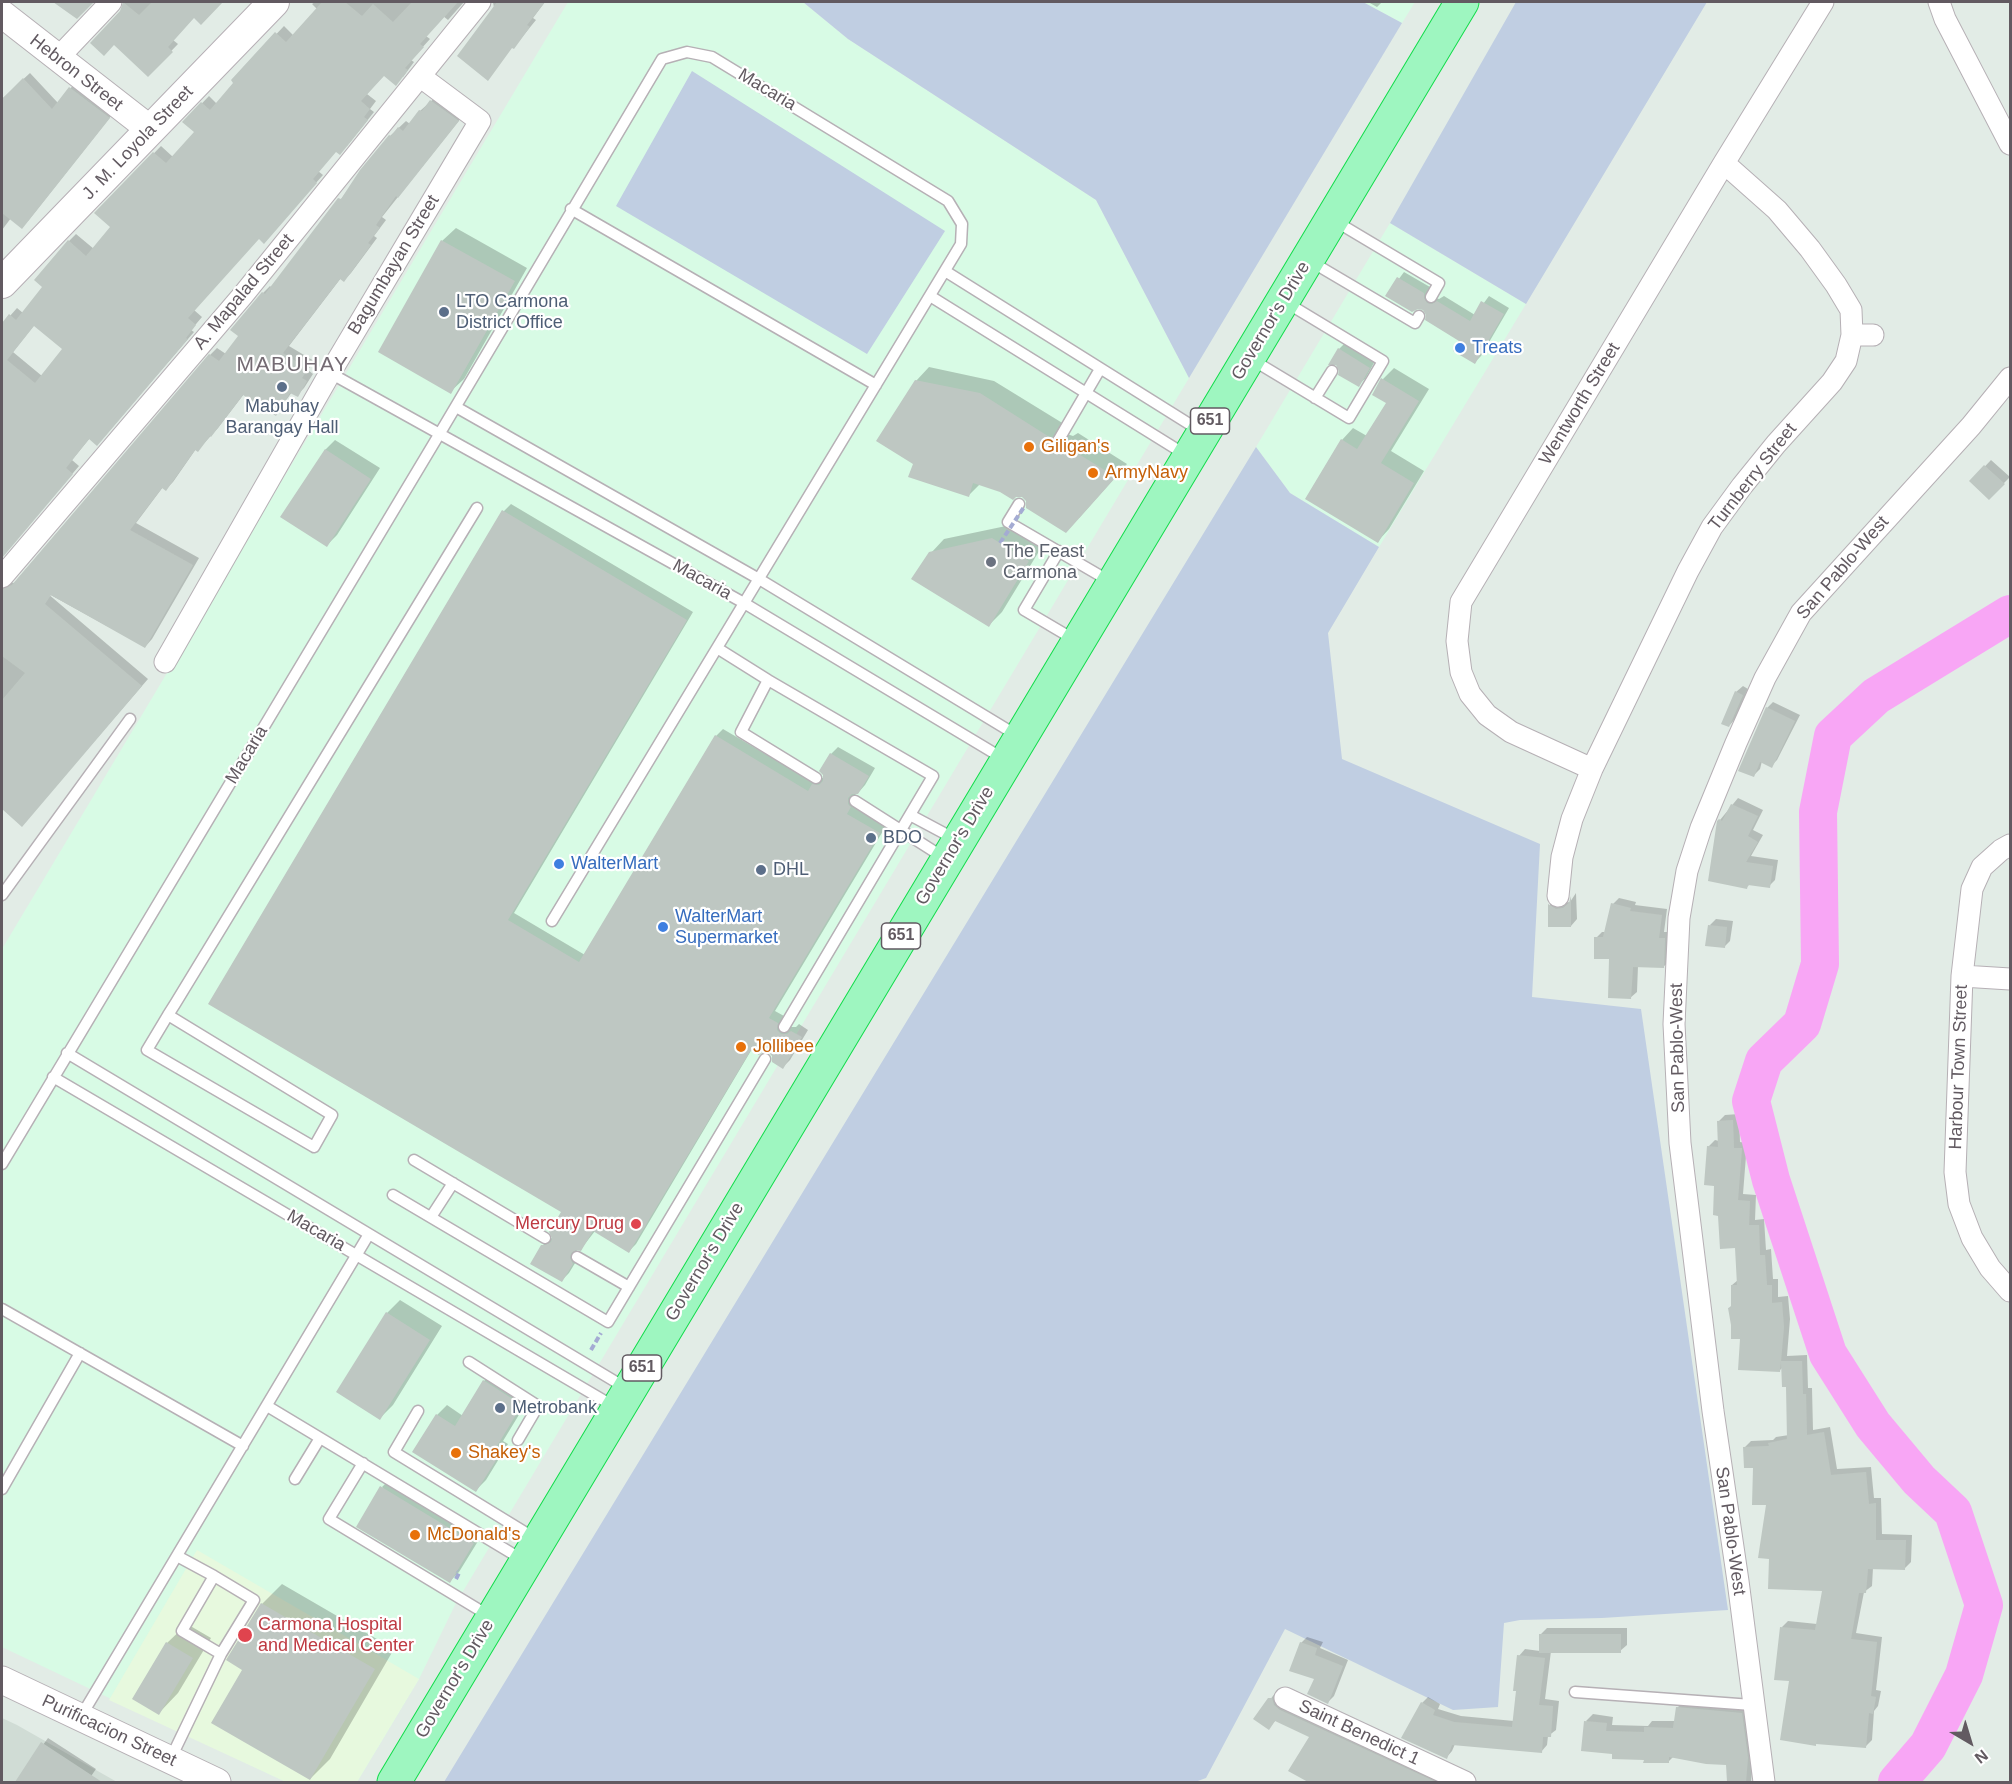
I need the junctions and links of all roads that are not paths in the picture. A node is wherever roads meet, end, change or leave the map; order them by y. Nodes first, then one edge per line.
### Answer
1 (111, 2) edge
2 (274, 2) edge
3 (480, 2) edge
4 (1823, 2) edge
5 (1927, 2) edge
6 (1456, 6) edge
7 (1942, 10) edge
8 (2, 14) edge
9 (57, 59) junction
10 (421, 77) junction
11 (151, 130) junction
12 (2010, 144) edge
13 (1724, 163) junction
14 (572, 210) junction
15 (1332, 219) junction
16 (1308, 260) junction
17 (945, 272) junction
18 (2, 283) edge
19 (930, 296) junction
20 (1431, 297) dead end
21 (1283, 300) junction
22 (1419, 316) dead end
23 (1852, 335) junction
24 (1873, 335) dead end
25 (1350, 340) junction
26 (1343, 351) dead end
27 (1248, 358) junction
28 (1100, 369) junction
29 (1332, 371) dead end
30 (330, 373) junction
31 (2010, 378) edge
32 (876, 385) junction
33 (1086, 393) junction
34 (1316, 398) junction
35 (456, 407) junction
36 (440, 433) junction
37 (1058, 441) dead end
38 (1196, 445) junction
39 (1022, 505) road end
40 (477, 508) dead end
41 (1059, 551) junction
42 (2, 577) edge
43 (759, 579) junction
44 (1113, 583) junction
45 (744, 603) junction
46 (1078, 642) junction
47 (717, 648) junction
48 (165, 662) dead end
49 (768, 680) junction
50 (130, 718) dead end
51 (1014, 749) junction
52 (1592, 769) junction
53 (816, 778) dead end
54 (855, 801) dead end
55 (910, 814) junction
56 (901, 831) junction
57 (2010, 845) edge
58 (952, 850) junction
59 (2, 895) edge
60 (1558, 896) dead end
61 (552, 921) dead end
62 (1962, 976) junction
63 (2010, 979) edge
64 (168, 1015) junction
65 (784, 1027) dead end
66 (67, 1053) junction
67 (765, 1059) dead end
68 (53, 1077) junction
69 (414, 1160) dead end
70 (2, 1164) edge
71 (453, 1183) junction
72 (393, 1195) dead end
73 (431, 1217) junction
74 (369, 1234) junction
75 (545, 1238) dead end
76 (357, 1255) junction
77 (578, 1257) dead end
78 (629, 1287) junction
79 (2010, 1291) edge
80 (2, 1309) edge
81 (80, 1353) junction
82 (469, 1362) dead end
83 (624, 1399) junction
84 (267, 1406) junction
85 (418, 1411) dead end
86 (320, 1438) junction
87 (518, 1440) dead end
88 (243, 1446) junction
89 (363, 1463) junction
90 (295, 1479) dead end
91 (2, 1489) edge
92 (532, 1551) junction
93 (177, 1556) junction
94 (214, 1576) junction
95 (492, 1617) junction
96 (221, 1654) junction
97 (2, 1680) edge
98 (1575, 1692) dead end
99 (1285, 1698) dead end
100 (1752, 1705) junction
101 (87, 1707) junction
102 (170, 1760) junction
103 (217, 1782) edge
104 (393, 1782) edge
105 (1465, 1782) edge
106 (1764, 1782) edge

1 - 9 street
2 - 11 main road, J. M. Loyola Street
3 - 10 street, A. Mapalad Street
4 - 13 street, Wentworth Street
5 - 7 street
6 - 15 highway, Governor's Drive / 651
7 - 12 street
8 - 9 street, Hebron Street
9 - 11 street, Hebron Street
10 - 30 street, Bagumbayan Street
10 - 42 street, A. Mapalad Street
11 - 18 main road, J. M. Loyola Street
13 - 23 street, Turnberry Street
13 - 52 street, Wentworth Street
14 - 17 lane, Macaria
14 - 32 lane
14 - 35 lane, Macaria
15 - 16 highway, Governor's Drive / 651
15 - 20 lane
16 - 21 highway, Governor's Drive / 651
16 - 22 lane
17 - 19 lane, Macaria
17 - 28 lane
19 - 32 lane, Macaria
19 - 33 lane
21 - 25 lane
21 - 27 highway, Governor's Drive / 651
23 - 24 street
23 - 52 street, Turnberry Street
25 - 26 lane
25 - 34 lane
27 - 34 lane
27 - 38 highway, Governor's Drive / 651
28 - 33 lane
28 - 38 lane
29 - 34 lane
30 - 36 lane
30 - 48 street, Bagumbayan Street
31 - 100 street, San Pablo-West
32 - 43 lane, Macaria
33 - 37 lane
33 - 38 lane
35 - 36 lane, Macaria
35 - 43 lane
36 - 45 lane, Macaria
36 - 66 lane, Macaria
38 - 44 highway, Governor's Drive / 651
39 - 41 lane
40 - 64 lane
41 - 44 lane
41 - 46 lane
43 - 45 lane, Macaria
43 - 51 lane
44 - 46 highway, Governor's Drive / 651
45 - 47 lane, Macaria
45 - 51 lane, Macaria
46 - 51 highway, Governor's Drive / 651
47 - 49 lane
47 - 61 lane, Macaria
49 - 53 lane
49 - 55 lane
50 - 59 lane
51 - 58 highway, Governor's Drive / 651
52 - 60 street, Turnberry Street
54 - 56 lane
55 - 56 lane
55 - 58 lane
56 - 58 lane
56 - 65 lane
57 - 62 street, Harbour Town Street
58 - 83 highway, Governor's Drive / 651
62 - 63 street
62 - 79 street, Harbour Town Street
64 - 64 lane
66 - 68 lane, Macaria
66 - 74 lane
67 - 78 lane
68 - 70 lane, Macaria
68 - 76 lane, Macaria
69 - 71 lane
71 - 73 lane
71 - 75 lane
72 - 73 lane
73 - 78 lane
74 - 76 lane
74 - 83 lane
76 - 83 lane
76 - 84 lane, Macaria
77 - 78 lane
80 - 81 lane
81 - 88 lane
81 - 91 lane
82 - 87 lane
83 - 92 highway, Governor's Drive / 651
84 - 86 lane
84 - 88 lane, Macaria
85 - 92 lane
86 - 89 lane
86 - 90 lane
88 - 93 lane, Macaria
89 - 92 lane
89 - 95 lane
92 - 95 highway, Governor's Drive / 651
93 - 94 lane
93 - 101 lane, Macaria
94 - 96 lane
94 - 96 lane
95 - 104 highway, Governor's Drive / 651
96 - 102 lane
97 - 101 street, Purificacion Street
98 - 100 lane
99 - 105 street, Saint Benedict 1
100 - 106 street, San Pablo-West
101 - 102 street, Purificacion Street
102 - 103 street, Purificacion Street

